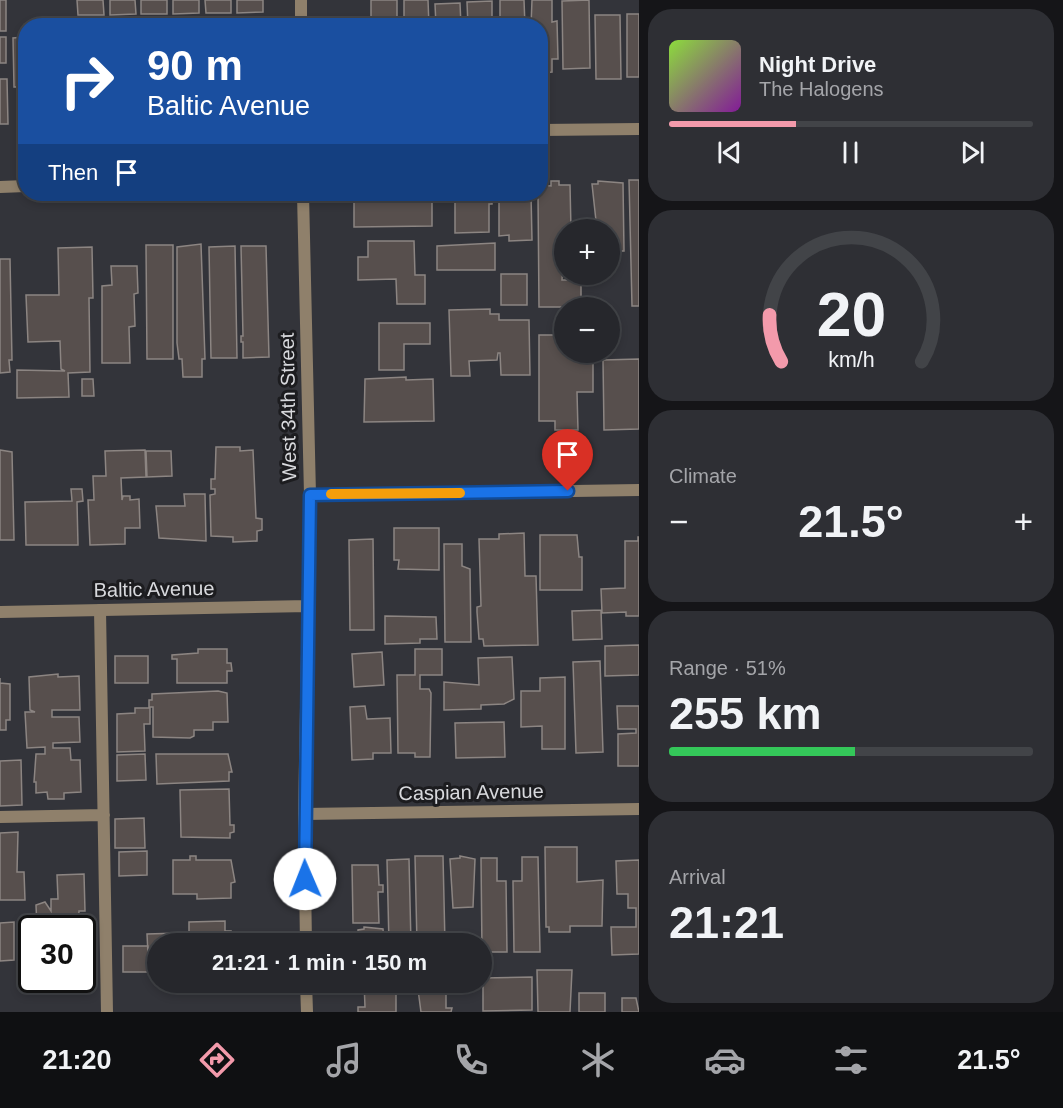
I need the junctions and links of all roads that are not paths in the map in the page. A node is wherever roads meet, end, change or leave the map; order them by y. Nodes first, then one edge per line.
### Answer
1 (301, 0) edge
2 (301, 18) edge
3 (639, 129) edge
4 (548, 130) edge
5 (18, 186) edge
6 (0, 187) edge
7 (303, 201) edge
8 (639, 490) edge
9 (310, 495) junction
10 (309, 606) junction
11 (100, 610) junction
12 (0, 612) edge
13 (639, 809) edge
14 (304, 814) junction
15 (104, 815) junction
16 (0, 817) edge
17 (306, 933) edge
18 (306, 993) edge
19 (107, 1012) edge
20 (307, 1012) edge

1 - 2 street
3 - 4 street
5 - 6 street
7 - 9 street, West 34th Street
8 - 9 street
9 - 10 street, West 34th Street
10 - 11 street, Baltic Avenue
10 - 14 street, West 34th Street
11 - 12 street, Baltic Avenue
11 - 15 street
13 - 14 street, Caspian Avenue
14 - 17 street, West 34th Street
15 - 16 street
15 - 19 street
18 - 20 street

